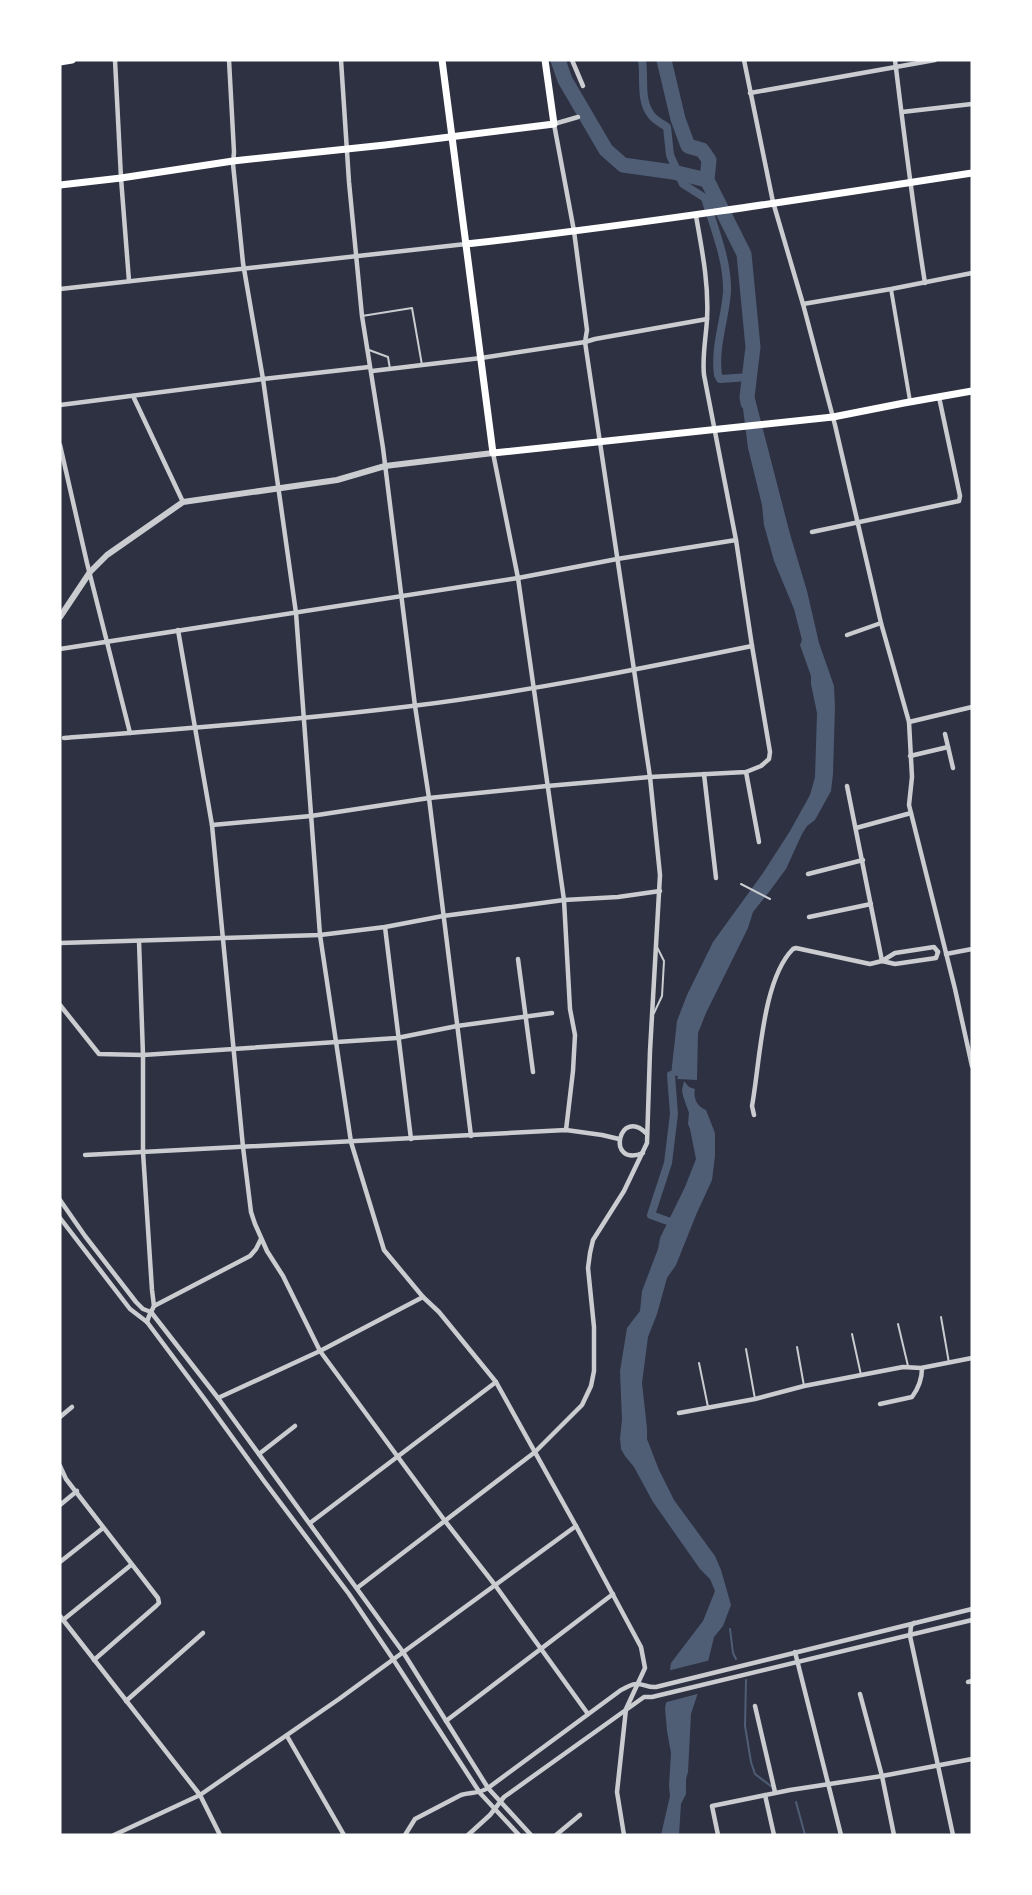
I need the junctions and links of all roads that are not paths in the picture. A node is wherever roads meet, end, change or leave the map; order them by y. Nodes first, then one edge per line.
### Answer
1 (72, 60) edge
2 (115, 60) edge
3 (229, 60) edge
4 (341, 60) edge
5 (442, 60) edge
6 (545, 60) edge
7 (572, 60) edge
8 (744, 60) edge
9 (895, 60) edge
10 (935, 60) edge
11 (60, 62) edge
12 (895, 66) junction
13 (583, 86) dead end
14 (750, 93) junction
15 (972, 104) edge
16 (902, 112) junction
17 (578, 117) dead end
18 (554, 124) junction
19 (452, 137) junction
20 (346, 149) junction
21 (233, 161) junction
22 (972, 174) edge
23 (121, 178) junction
24 (909, 184) junction
25 (60, 185) edge
26 (773, 202) junction
27 (700, 214) junction
28 (574, 231) junction
29 (466, 244) junction
30 (355, 256) junction
31 (244, 269) junction
32 (972, 273) edge
33 (129, 281) junction
34 (925, 283) junction
35 (891, 289) junction
36 (60, 290) edge
37 (803, 304) junction
38 (362, 316) junction
39 (707, 319) junction
40 (585, 342) junction
41 (367, 349) junction
42 (481, 358) junction
43 (422, 365) junction
44 (371, 369) junction
45 (390, 369) junction
46 (264, 379) junction
47 (972, 392) edge
48 (132, 396) junction
49 (939, 397) junction
50 (910, 401) junction
51 (60, 405) edge
52 (833, 417) junction
53 (716, 429) junction
54 (600, 442) junction
55 (60, 445) edge
56 (492, 453) junction
57 (385, 466) junction
58 (278, 489) junction
59 (183, 502) junction
60 (857, 523) junction
61 (812, 532) dead end
62 (736, 540) junction
63 (617, 559) junction
64 (90, 572) junction
65 (518, 578) junction
66 (402, 596) junction
67 (296, 613) junction
68 (60, 617) edge
69 (881, 622) junction
70 (178, 630) junction
71 (847, 635) dead end
72 (108, 641) junction
73 (752, 646) junction
74 (60, 649) edge
75 (633, 670) junction
76 (534, 687) junction
77 (415, 706) junction
78 (972, 706) edge
79 (303, 718) junction
80 (909, 722) junction
81 (195, 726) junction
82 (130, 733) junction
83 (945, 734) dead end
84 (64, 738) dead end
85 (948, 747) junction
86 (910, 756) junction
87 (953, 768) dead end
88 (746, 772) junction
89 (704, 774) junction
90 (650, 777) junction
91 (547, 786) junction
92 (846, 786) dead end
93 (429, 798) junction
94 (911, 813) junction
95 (311, 816) junction
96 (212, 825) junction
97 (856, 828) junction
98 (759, 842) dead end
99 (862, 860) junction
100 (808, 874) dead end
101 (717, 878) dead end
102 (741, 884) dead end
103 (660, 891) junction
104 (770, 898) dead end
105 (564, 900) junction
106 (871, 904) junction
107 (443, 916) junction
108 (809, 916) dead end
109 (385, 927) junction
110 (320, 934) junction
111 (222, 937) junction
112 (139, 941) junction
113 (60, 943) edge
114 (656, 944) junction
115 (972, 950) edge
116 (938, 952) junction
117 (945, 953) junction
118 (518, 959) dead end
119 (882, 961) junction
120 (60, 1005) edge
121 (552, 1013) dead end
122 (527, 1017) junction
123 (651, 1018) junction
124 (457, 1026) junction
125 (398, 1038) junction
126 (969, 1040) edge
127 (336, 1042) junction
128 (233, 1050) junction
129 (143, 1055) junction
130 (972, 1066) edge
131 (533, 1072) dead end
132 (754, 1115) dead end
133 (566, 1130) junction
134 (646, 1134) junction
135 (471, 1136) junction
136 (411, 1139) junction
137 (619, 1139) junction
138 (351, 1142) junction
139 (243, 1147) junction
140 (143, 1152) junction
141 (643, 1153) junction
142 (85, 1155) dead end
143 (60, 1200) edge
144 (60, 1218) edge
145 (261, 1239) junction
146 (423, 1297) junction
147 (154, 1306) junction
148 (151, 1312) junction
149 (941, 1317) dead end
150 (147, 1322) junction
151 (898, 1324) dead end
152 (852, 1334) dead end
153 (797, 1347) dead end
154 (746, 1349) dead end
155 (320, 1351) junction
156 (972, 1358) edge
157 (699, 1363) dead end
158 (949, 1363) junction
159 (908, 1366) junction
160 (922, 1368) junction
161 (861, 1375) junction
162 (496, 1382) junction
163 (804, 1386) junction
164 (218, 1398) junction
165 (755, 1399) junction
166 (880, 1404) dead end
167 (72, 1407) dead end
168 (708, 1407) junction
169 (679, 1413) dead end
170 (60, 1417) edge
171 (295, 1426) dead end
172 (535, 1452) junction
173 (259, 1454) junction
174 (397, 1456) junction
175 (60, 1466) edge
176 (77, 1491) junction
177 (60, 1505) edge
178 (445, 1521) junction
179 (310, 1524) junction
180 (576, 1526) junction
181 (103, 1528) junction
182 (60, 1562) edge
183 (131, 1565) junction
184 (495, 1585) junction
185 (357, 1588) junction
186 (613, 1594) junction
187 (972, 1609) edge
188 (62, 1618) edge
189 (972, 1620) edge
190 (914, 1623) junction
191 (901, 1626) junction
192 (203, 1633) dead end
193 (910, 1636) junction
194 (542, 1650) junction
195 (403, 1652) junction
196 (795, 1652) junction
197 (393, 1659) junction
198 (94, 1660) junction
199 (798, 1662) junction
200 (637, 1683) junction
201 (860, 1694) dead end
202 (126, 1701) junction
203 (755, 1706) dead end
204 (626, 1709) junction
205 (588, 1714) junction
206 (446, 1721) junction
207 (287, 1736) junction
208 (972, 1759) edge
209 (939, 1764) junction
210 (882, 1776) junction
211 (829, 1784) junction
212 (488, 1788) junction
213 (775, 1792) junction
214 (480, 1793) junction
215 (200, 1795) junction
216 (765, 1795) junction
217 (500, 1800) junction
218 (494, 1808) junction
219 (580, 1815) dead end
220 (114, 1835) edge
221 (220, 1835) edge
222 (344, 1835) edge
223 (405, 1835) edge
224 (468, 1835) edge
225 (519, 1835) edge
226 (531, 1835) edge
227 (556, 1835) edge
228 (624, 1835) edge
229 (718, 1835) edge
230 (774, 1835) edge
231 (840, 1835) edge
232 (894, 1835) edge
233 (953, 1835) edge

1 - 11 main road
2 - 23 street
3 - 21 street
4 - 20 street
5 - 19 main road
6 - 18 main road
7 - 13 street
8 - 14 street
9 - 12 street
10 - 12 street
12 - 14 street
12 - 16 street
14 - 26 street
15 - 16 street
16 - 24 street
17 - 18 street
18 - 19 main road
18 - 28 street
19 - 20 main road
19 - 29 main road
20 - 21 main road
20 - 30 street
21 - 23 main road
21 - 31 street
22 - 24 main road
23 - 25 main road
23 - 33 street
24 - 26 main road
24 - 34 street
26 - 27 main road
26 - 37 street
27 - 28 main road
27 - 39 street
28 - 29 main road
28 - 40 street
29 - 30 street
29 - 42 main road
30 - 31 street
30 - 38 street
31 - 33 street
31 - 46 street
32 - 34 street
33 - 36 street
34 - 35 street
35 - 37 street
35 - 50 street
37 - 52 street
38 - 41 street
38 - 43 lane
39 - 40 street
39 - 53 street
40 - 42 street
40 - 54 street
41 - 44 street
41 - 45 lane
42 - 43 street
42 - 56 main road
43 - 45 street
44 - 45 street
44 - 46 street
44 - 57 street
46 - 48 street
46 - 58 street
47 - 49 main road
48 - 51 street
48 - 59 street
49 - 50 main road
49 - 60 street
50 - 52 main road
52 - 53 main road
52 - 60 street
53 - 54 main road
53 - 62 street
54 - 56 main road
54 - 63 street
55 - 64 street
56 - 57 street
56 - 65 street
57 - 58 street
57 - 66 street
58 - 59 street
58 - 67 street
59 - 64 street
60 - 61 street
60 - 69 street
62 - 63 street
62 - 73 street
63 - 65 street
63 - 75 street
64 - 68 street
64 - 72 street
65 - 66 street
65 - 76 street
66 - 67 street
66 - 77 street
67 - 70 street
67 - 79 street
69 - 71 street
69 - 80 street
70 - 72 street
70 - 81 street
72 - 74 street
72 - 82 street
73 - 75 street
73 - 88 street
75 - 76 street
75 - 90 street
76 - 77 street
76 - 91 street
77 - 79 street
77 - 93 street
78 - 80 street
79 - 81 street
79 - 95 street
80 - 86 street
81 - 82 street
81 - 96 street
82 - 84 street
83 - 85 street
85 - 86 street
85 - 87 street
86 - 94 street
88 - 89 street
88 - 98 street
89 - 90 street
89 - 101 street
90 - 91 street
90 - 103 street
91 - 93 street
91 - 105 street
92 - 97 street
93 - 95 street
93 - 107 street
94 - 97 street
94 - 117 street
95 - 96 street
95 - 110 street
96 - 111 street
97 - 99 street
99 - 100 street
99 - 106 street
102 - 104 lane
103 - 105 street
103 - 114 street
105 - 107 street
105 - 133 street
106 - 108 street
106 - 119 street
107 - 109 street
107 - 124 street
109 - 110 street
109 - 125 street
110 - 111 street
110 - 127 street
111 - 112 street
111 - 128 street
112 - 113 street
112 - 129 street
114 - 123 street
114 - 123 lane
115 - 117 street
116 - 117 street
116 - 119 street
116 - 119 street
117 - 126 street
118 - 122 street
119 - 132 street
120 - 129 street
121 - 122 street
122 - 124 street
122 - 131 street
123 - 134 street
124 - 125 street
124 - 135 street
125 - 127 street
125 - 136 street
126 - 130 street
127 - 128 street
127 - 138 street
128 - 129 street
128 - 139 street
129 - 140 street
133 - 135 street
133 - 137 street
134 - 137 street
134 - 141 street
135 - 136 street
136 - 138 street
137 - 141 street
138 - 139 street
138 - 146 street
139 - 140 street
139 - 145 street
140 - 142 street
140 - 147 street
141 - 172 street
143 - 148 street
144 - 150 street
145 - 147 street
145 - 155 street
146 - 155 street
146 - 162 street
147 - 148 street
148 - 150 street
148 - 164 street
149 - 158 lane
150 - 197 street
151 - 159 lane
152 - 161 lane
153 - 163 lane
154 - 165 lane
155 - 164 street
155 - 174 street
156 - 158 street
157 - 168 lane
158 - 160 street
159 - 160 street
159 - 161 street
160 - 166 street
161 - 163 street
162 - 172 street
162 - 174 street
163 - 165 street
164 - 173 street
165 - 168 street
167 - 170 street
168 - 169 street
171 - 173 street
172 - 178 street
172 - 180 street
173 - 179 street
174 - 178 street
174 - 179 street
175 - 176 street
176 - 177 street
176 - 181 street
178 - 184 street
178 - 185 street
179 - 185 street
180 - 184 street
180 - 186 street
181 - 182 street
181 - 183 street
183 - 188 street
183 - 198 street
184 - 194 street
184 - 195 street
185 - 195 street
186 - 194 street
186 - 200 street
187 - 190 street
188 - 198 street
189 - 193 street
190 - 191 street
190 - 193 street
191 - 193 street
191 - 196 street
192 - 202 street
193 - 199 street
193 - 209 street
194 - 205 street
194 - 206 street
195 - 197 street
195 - 206 street
196 - 199 street
196 - 200 street
197 - 207 street
197 - 214 street
198 - 202 street
199 - 204 street
199 - 211 street
200 - 204 street
200 - 205 street
201 - 210 street
202 - 215 street
203 - 213 street
204 - 217 street
204 - 228 street
205 - 212 street
206 - 212 street
207 - 215 street
207 - 222 street
208 - 209 street
209 - 210 street
209 - 233 street
210 - 211 street
210 - 232 street
211 - 213 street
211 - 231 street
212 - 214 street
212 - 217 street
213 - 216 street
214 - 218 street
214 - 223 street
215 - 220 street
215 - 221 street
216 - 229 street
216 - 230 street
217 - 218 street
217 - 226 street
218 - 224 street
218 - 225 street
219 - 227 street

